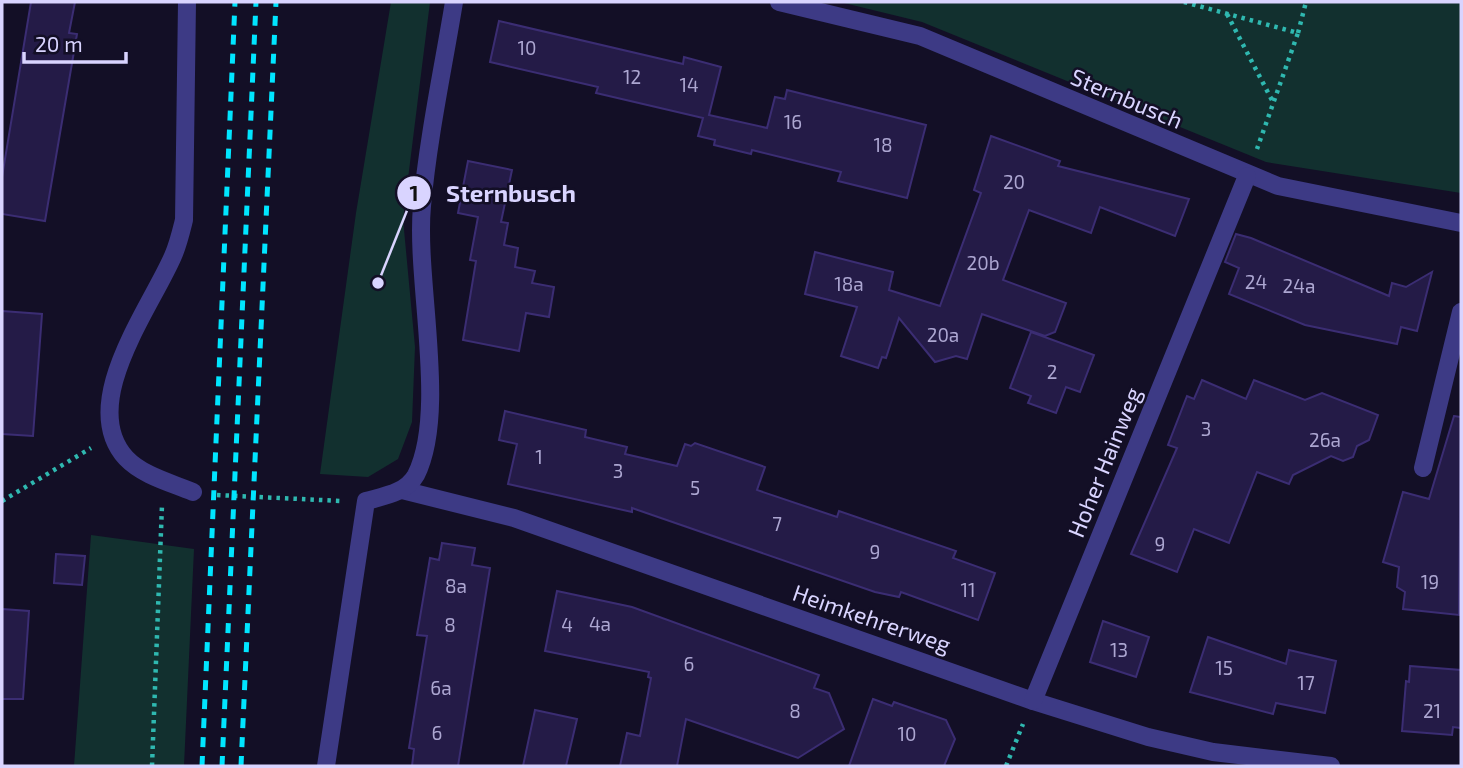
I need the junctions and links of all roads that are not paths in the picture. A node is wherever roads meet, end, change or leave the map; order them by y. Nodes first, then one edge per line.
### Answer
1 (187, 2) edge
2 (454, 2) edge
3 (779, 2) edge
4 (1247, 176) junction
5 (1461, 223) edge
6 (1461, 312) edge
7 (1423, 468) dead end
8 (402, 490) junction
9 (193, 492) road end
10 (1033, 701) junction
11 (326, 766) edge
12 (1331, 766) edge

1 - 9 street
2 - 8 street
3 - 4 street, Sternbusch
4 - 5 street, Sternbusch
4 - 10 street, Hoher Hainweg
6 - 7 street
8 - 10 street, Heimkehrerweg
8 - 11 street
10 - 12 street, Heimkehrerweg

